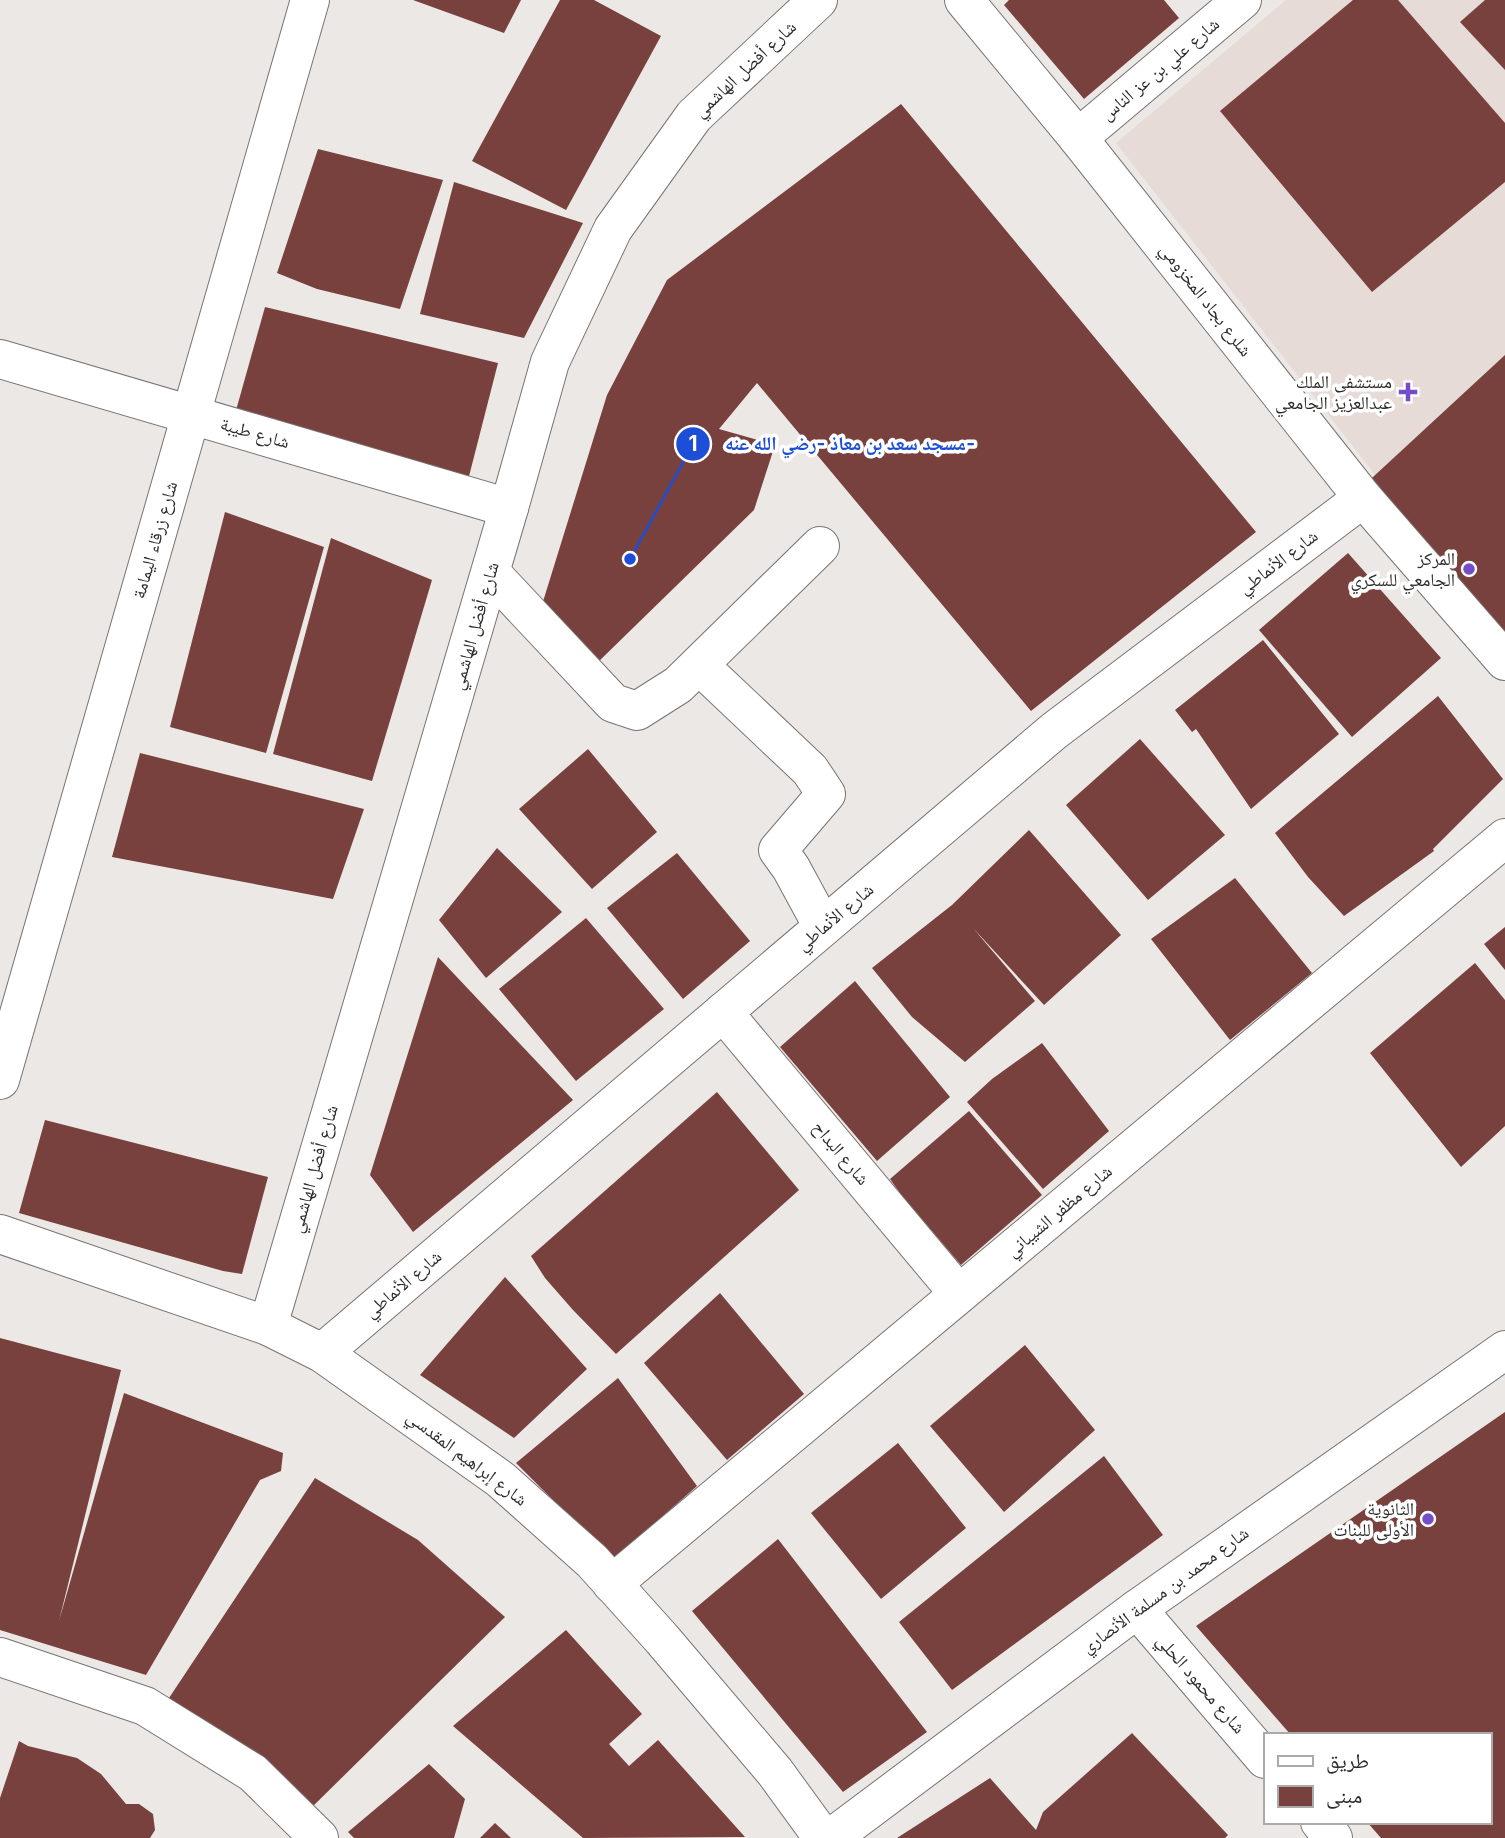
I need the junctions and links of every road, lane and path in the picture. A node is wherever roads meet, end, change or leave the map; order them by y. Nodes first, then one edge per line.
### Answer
1 (310, 0) edge
2 (818, 0) edge
3 (964, 0) edge
4 (1242, 0) edge
5 (1078, 138) junction
6 (0, 359) edge
7 (191, 414) junction
8 (1363, 498) junction
9 (509, 509) junction
10 (820, 546) dead end
11 (491, 573) junction
12 (1505, 661) edge
13 (699, 665) junction
14 (1505, 838) edge
15 (823, 927) junction
16 (723, 1012) junction
17 (0, 1080) edge
18 (0, 1234) edge
19 (959, 1294) junction
20 (268, 1326) junction
21 (1505, 1350) edge
22 (322, 1353) junction
23 (612, 1584) junction
24 (1137, 1609) junction
25 (0, 1657) edge
26 (1264, 1758) edge
27 (1322, 1824) edge
28 (319, 1838) edge
29 (823, 1838) edge
30 (831, 1838) edge
31 (1333, 1838) edge

1 - 7 street, شارع زرقاء اليمامة
2 - 9 street, شارع أفضل الهاشمي
3 - 5 street, شلرع بجاد المخزومي
4 - 5 street, شارع علي بن عز الناس
5 - 8 street, شلرع بجاد المخزومي
6 - 7 street, شارع طيبة
7 - 9 street, شارع طيبة
7 - 17 street, شارع زرقاء اليمامة
8 - 12 street, شلرع بجاد المخزومي
8 - 15 street, شارع الأنماطي
9 - 11 street, شارع أفضل الهاشمي
10 - 13 street
11 - 13 street
11 - 20 street, شارع أفضل الهاشمي
13 - 15 street
14 - 19 street, شارع مظفر الشيباني
15 - 16 street, شارع الأنماطي
16 - 19 street, شارع البداح
16 - 22 street, شارع الأنماطي
18 - 20 street, شارع إبراهيم المقدسي
19 - 23 street, شارع مظفر الشيباني
20 - 22 street, شارع إبراهيم المقدسي
21 - 24 street, شارع محمد بن مسلمة الأنصاري
22 - 23 street, شارع إبراهيم المقدسي
23 - 29 street, شارع إبراهيم المقدسي
24 - 26 street, شارع محمود الحلي
24 - 30 street, شارع محمد بن مسلمة الأنصاري
25 - 28 street
27 - 31 street

